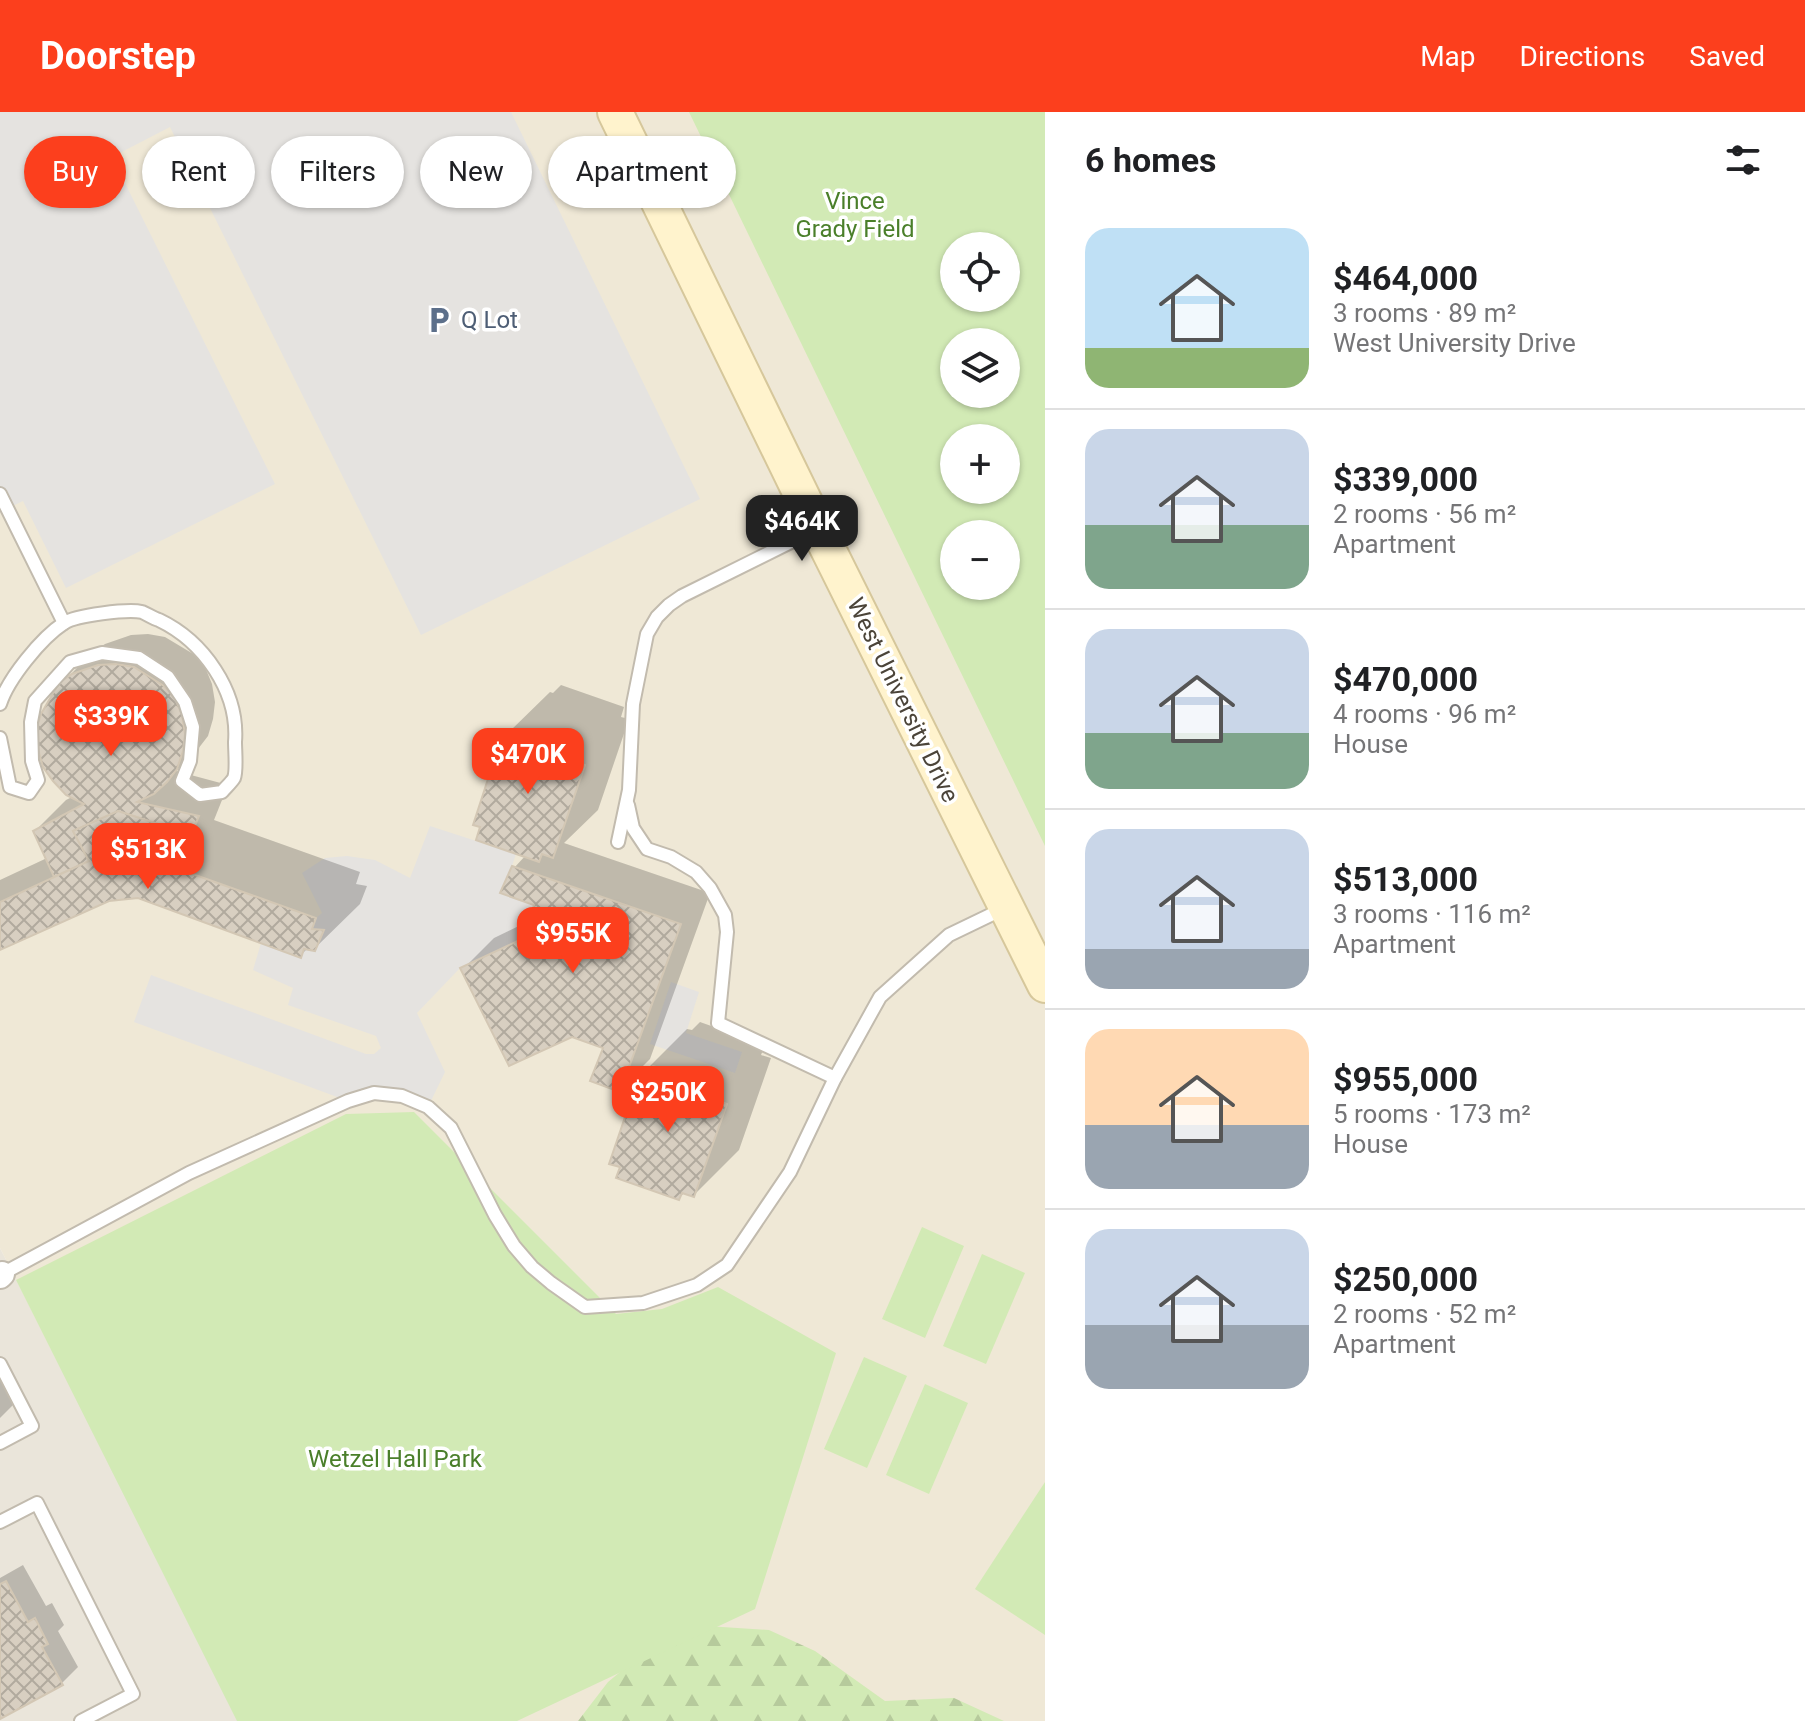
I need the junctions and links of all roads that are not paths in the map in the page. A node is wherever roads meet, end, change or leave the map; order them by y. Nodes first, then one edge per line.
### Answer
1 (615, 112) edge
2 (0, 494) edge
3 (818, 529) junction
4 (64, 623) junction
5 (0, 704) edge
6 (0, 738) edge
7 (627, 798) junction
8 (618, 842) dead end
9 (1006, 908) junction
10 (1045, 985) edge
11 (835, 1078) junction
12 (1, 1275) edge
13 (0, 1364) edge
14 (0, 1443) edge
15 (0, 1522) edge
16 (81, 1721) edge

1 - 3 street, West University Drive
2 - 4 lane
3 - 7 lane
3 - 9 street, West University Drive
4 - 5 lane
4 - 6 lane
7 - 8 lane
7 - 11 lane
9 - 10 street, West University Drive
9 - 11 lane
11 - 12 lane
13 - 14 lane
15 - 16 lane

